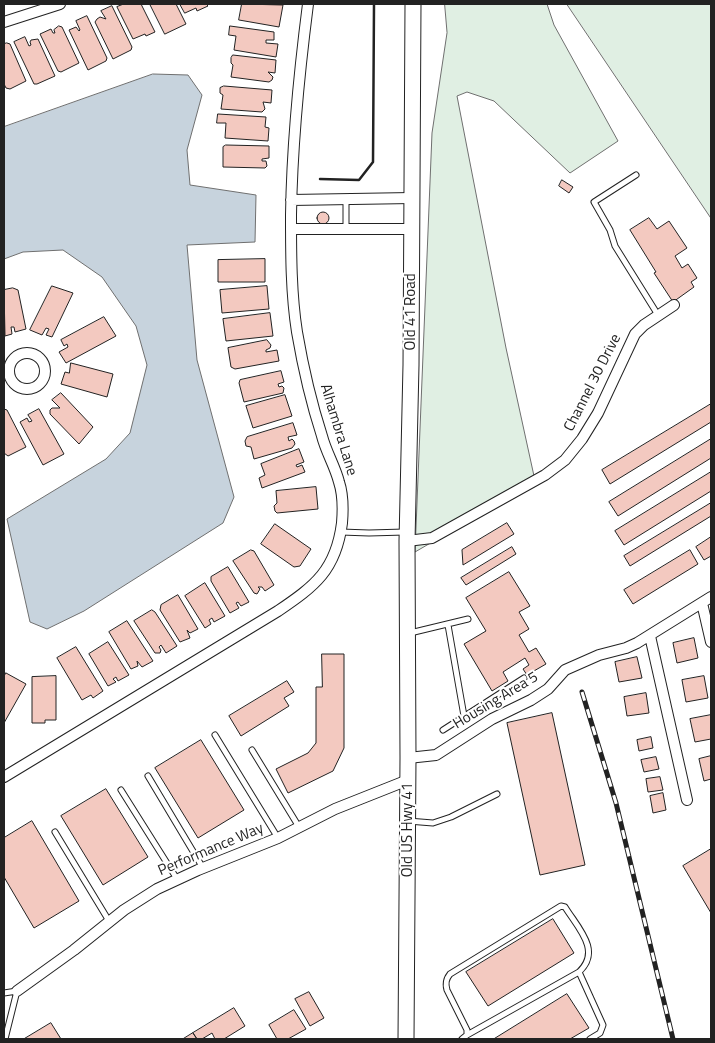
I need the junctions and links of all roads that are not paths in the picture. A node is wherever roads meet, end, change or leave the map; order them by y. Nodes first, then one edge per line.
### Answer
1 (60, 4) edge
2 (308, 4) edge
3 (413, 4) edge
4 (4, 22) edge
5 (636, 175) dead end
6 (412, 198) junction
7 (346, 199) junction
8 (291, 200) junction
9 (291, 229) junction
10 (346, 229) junction
11 (412, 229) junction
12 (674, 305) dead end
13 (658, 315) junction
14 (340, 532) junction
15 (407, 536) junction
16 (711, 597) edge
17 (702, 603) junction
18 (468, 619) dead end
19 (448, 625) junction
20 (407, 628) junction
21 (650, 636) junction
22 (711, 642) edge
23 (524, 678) dead end
24 (464, 716) junction
25 (443, 730) dead end
26 (215, 735) dead end
27 (252, 750) dead end
28 (408, 758) junction
29 (148, 776) dead end
30 (4, 777) edge
31 (408, 780) junction
32 (121, 790) dead end
33 (497, 794) dead end
34 (687, 800) dead end
35 (408, 821) junction
36 (300, 827) junction
37 (55, 832) dead end
38 (278, 838) junction
39 (203, 868) junction
40 (177, 879) junction
41 (110, 921) junction
42 (579, 972) junction
43 (17, 991) junction
44 (4, 993) edge
45 (464, 1037) edge
46 (5, 1039) edge
47 (406, 1039) edge
48 (590, 1039) edge

1 - 4 street
2 - 8 street, Alhambra Lane
3 - 6 street, Old 41 Road
5 - 13 lane
6 - 7 street
6 - 11 street, Old 41 Road
7 - 8 street
7 - 10 lane
8 - 9 street, Alhambra Lane
9 - 10 street
9 - 14 street, Alhambra Lane
10 - 11 street
11 - 15 street, Old 41 Road
12 - 13 street, Channel 30 Drive
13 - 15 street, Channel 30 Drive
14 - 15 lane
14 - 30 street, Alhambra Lane
15 - 20 street, Old 41 Road
16 - 17 street, Housing Area 5
17 - 21 street, Housing Area 5
17 - 22 street
18 - 19 lane
19 - 20 lane
19 - 24 lane
20 - 28 street, Old US Hwy 41
21 - 28 street, Housing Area 5
21 - 34 street
23 - 24 lane
24 - 25 lane
26 - 38 lane
27 - 36 lane
28 - 31 street, Old US Hwy 41
29 - 39 lane
31 - 35 street, Old US Hwy 41
31 - 36 street, Performance Way
32 - 40 lane
33 - 35 lane
35 - 47 street, Old US Hwy 41
36 - 38 street, Performance Way
37 - 41 lane
38 - 39 street, Performance Way
39 - 40 street, Performance Way
40 - 41 street, Performance Way
41 - 43 street, Performance Way
42 - 45 lane
42 - 45 lane
42 - 48 lane
43 - 44 lane
43 - 46 lane

